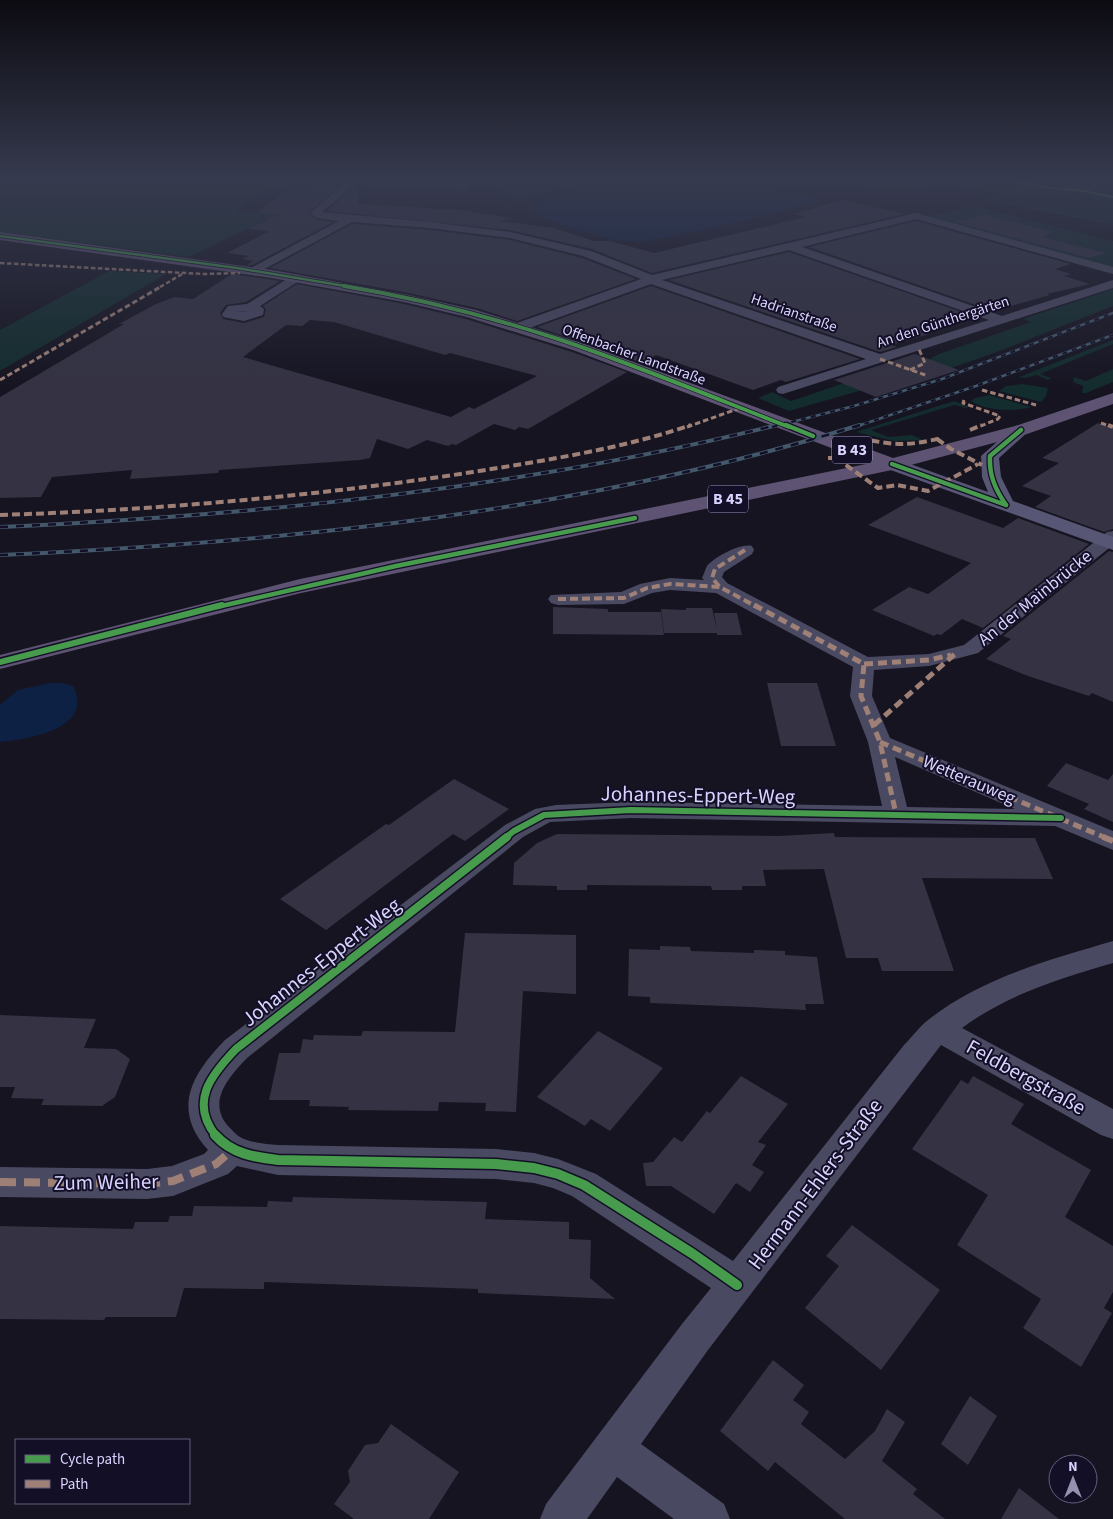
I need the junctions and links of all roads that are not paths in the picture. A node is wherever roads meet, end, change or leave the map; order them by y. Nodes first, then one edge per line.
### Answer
1 (93, 249) edge
2 (294, 249) edge
3 (570, 249) edge
4 (784, 249) edge
5 (797, 249) edge
6 (1032, 249) edge
7 (253, 271) junction
8 (1113, 272) edge
9 (295, 278) junction
10 (658, 278) junction
11 (1113, 284) edge
12 (250, 307) dead end
13 (1002, 320) junction
14 (519, 327) junction
15 (880, 359) junction
16 (783, 390) dead end
17 (1113, 398) edge
18 (1021, 430) junction
19 (813, 436) junction
20 (892, 464) junction
21 (822, 480) junction
22 (1006, 505) junction
23 (1110, 540) edge
24 (745, 550) dead end
25 (720, 587) junction
26 (558, 599) dead end
27 (0, 662) edge
28 (864, 664) junction
29 (880, 742) junction
30 (896, 814) junction
31 (1060, 818) junction
32 (1113, 841) edge
33 (1113, 952) edge
34 (938, 1029) junction
35 (1113, 1125) edge
36 (232, 1150) junction
37 (0, 1182) edge
38 (737, 1286) junction
39 (613, 1449) junction
40 (561, 1519) edge
41 (709, 1519) edge

1 - 7 main road, Offenbacher Landstraße / B 43
2 - 7 street
3 - 10 street, Hadrianstraße
4 - 10 street
5 - 13 street
6 - 8 street
7 - 9 main road, Offenbacher Landstraße / B 43
9 - 12 street
9 - 14 main road, Offenbacher Landstraße / B 43
10 - 14 street
10 - 15 street, Hadrianstraße
11 - 13 street, An den Günthergärten
13 - 15 street, An den Günthergärten
14 - 19 main road, Offenbacher Landstraße / B 43
15 - 16 street, An den Günthergärten
17 - 18 main road, B 43
18 - 20 main road, B 43
18 - 22 main road
19 - 20 main road, Offenbacher Landstraße / B 43
19 - 21 main road, B 43
20 - 21 main road, B 45
20 - 22 main road
21 - 27 main road, B 45
22 - 23 main road
23 - 28 street, An der Mainbrücke
24 - 25 street
25 - 26 street
25 - 28 street
28 - 29 street
29 - 30 street
29 - 31 street, Wetterauweg
30 - 31 street, Johannes-Eppert-Weg
30 - 36 street, Johannes-Eppert-Weg
31 - 32 street, Wetterauweg
33 - 34 street, Hermann-Ehlers-Straße
34 - 35 street, Feldbergstraße
34 - 38 street, Hermann-Ehlers-Straße
36 - 37 street, Zum Weiher
36 - 38 street, Johannes-Eppert-Weg
38 - 39 street, Hermann-Ehlers-Straße
39 - 40 street, Hermann-Ehlers-Straße
39 - 41 street

